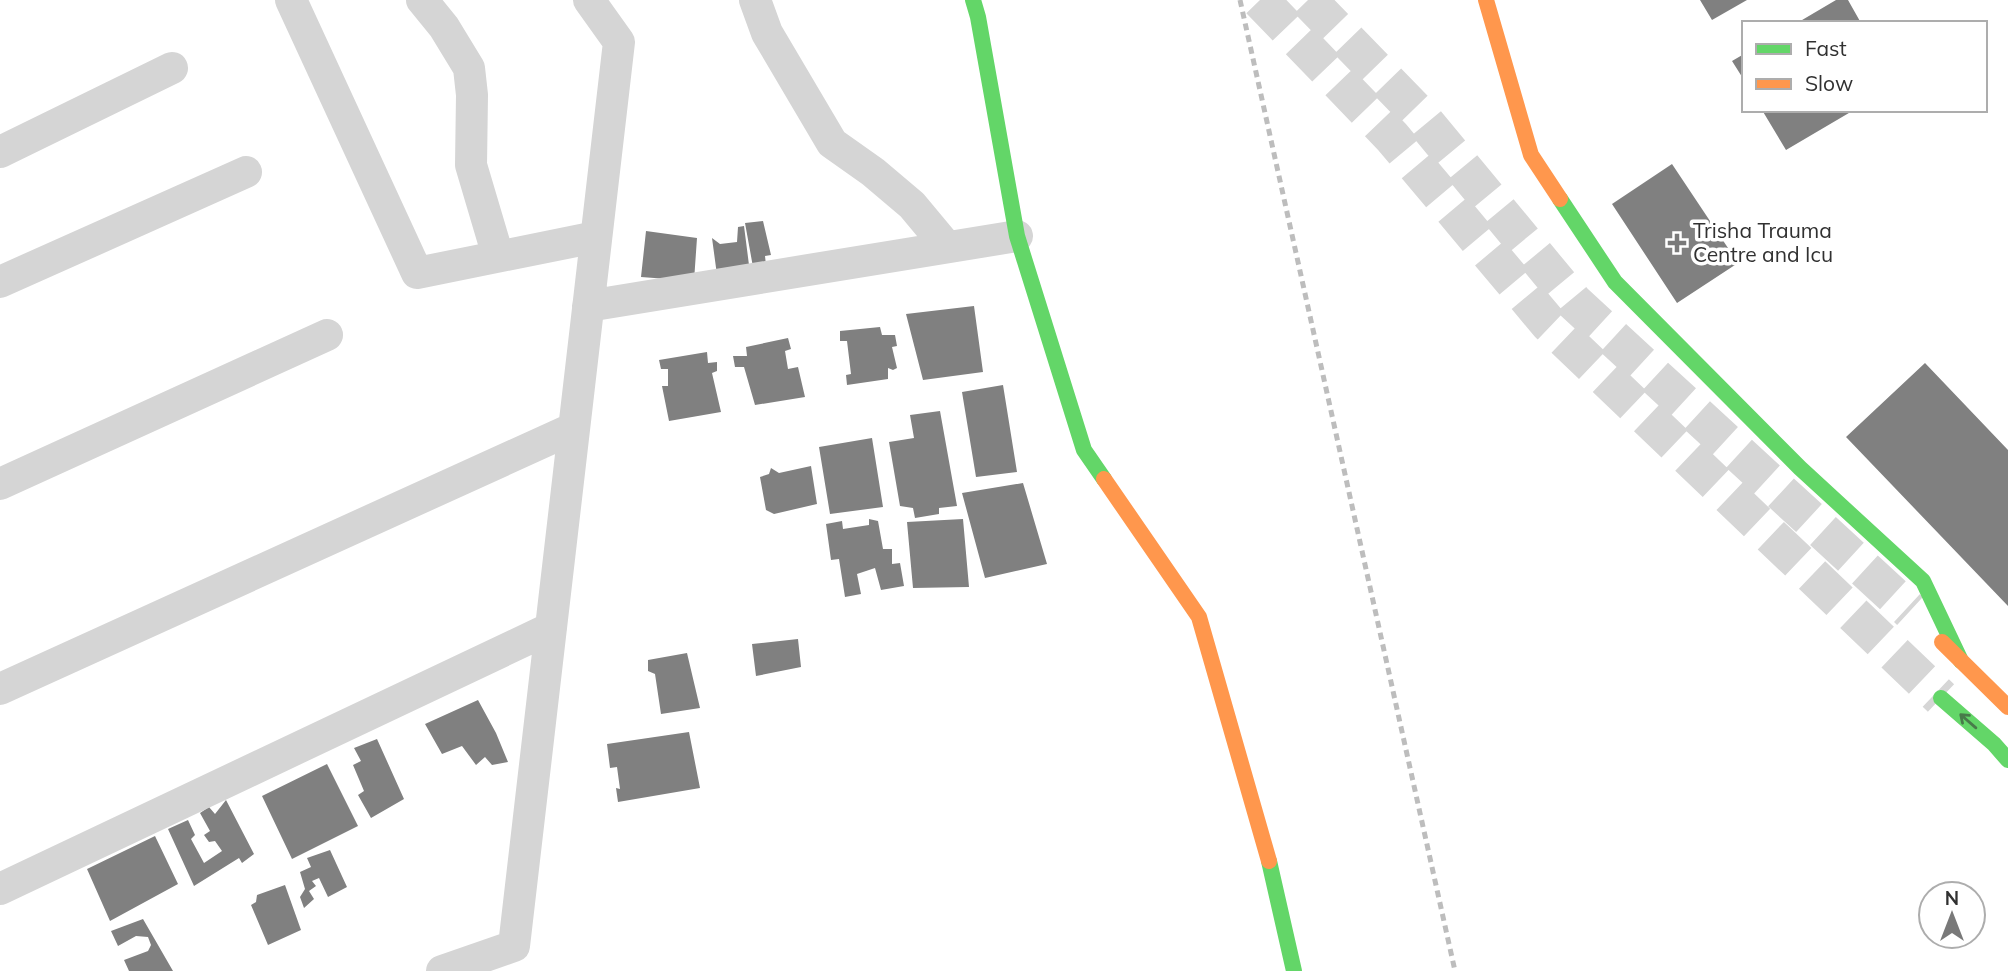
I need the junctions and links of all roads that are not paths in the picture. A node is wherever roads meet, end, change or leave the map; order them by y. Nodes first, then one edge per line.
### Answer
1 (291, 0) edge
2 (422, 0) edge
3 (589, 0) edge
4 (754, 0) edge
5 (973, 0) edge
6 (1486, 0) edge
7 (172, 68) dead end
8 (0, 152) edge
9 (246, 172) dead end
10 (1017, 236) junction
11 (596, 237) junction
12 (947, 247) junction
13 (498, 256) junction
14 (0, 282) edge
15 (588, 306) junction
16 (327, 335) dead end
17 (574, 428) junction
18 (0, 484) edge
19 (551, 628) junction
20 (1927, 628) dead end
21 (1961, 661) junction
22 (0, 689) edge
23 (1941, 698) tunnel mouth
24 (2008, 707) edge
25 (2003, 745) edge
26 (0, 889) edge
27 (442, 971) edge
28 (1294, 971) edge

1 - 13 street
2 - 13 street
3 - 11 street
4 - 12 street
5 - 10 street
6 - 21 street
7 - 8 street
9 - 14 street
10 - 12 street
10 - 28 street
11 - 13 street
11 - 15 street
12 - 15 street
15 - 17 street
16 - 18 street
17 - 19 street
17 - 22 street
19 - 26 street
19 - 27 street
20 - 21 street
21 - 24 street
25 -> 23 street

